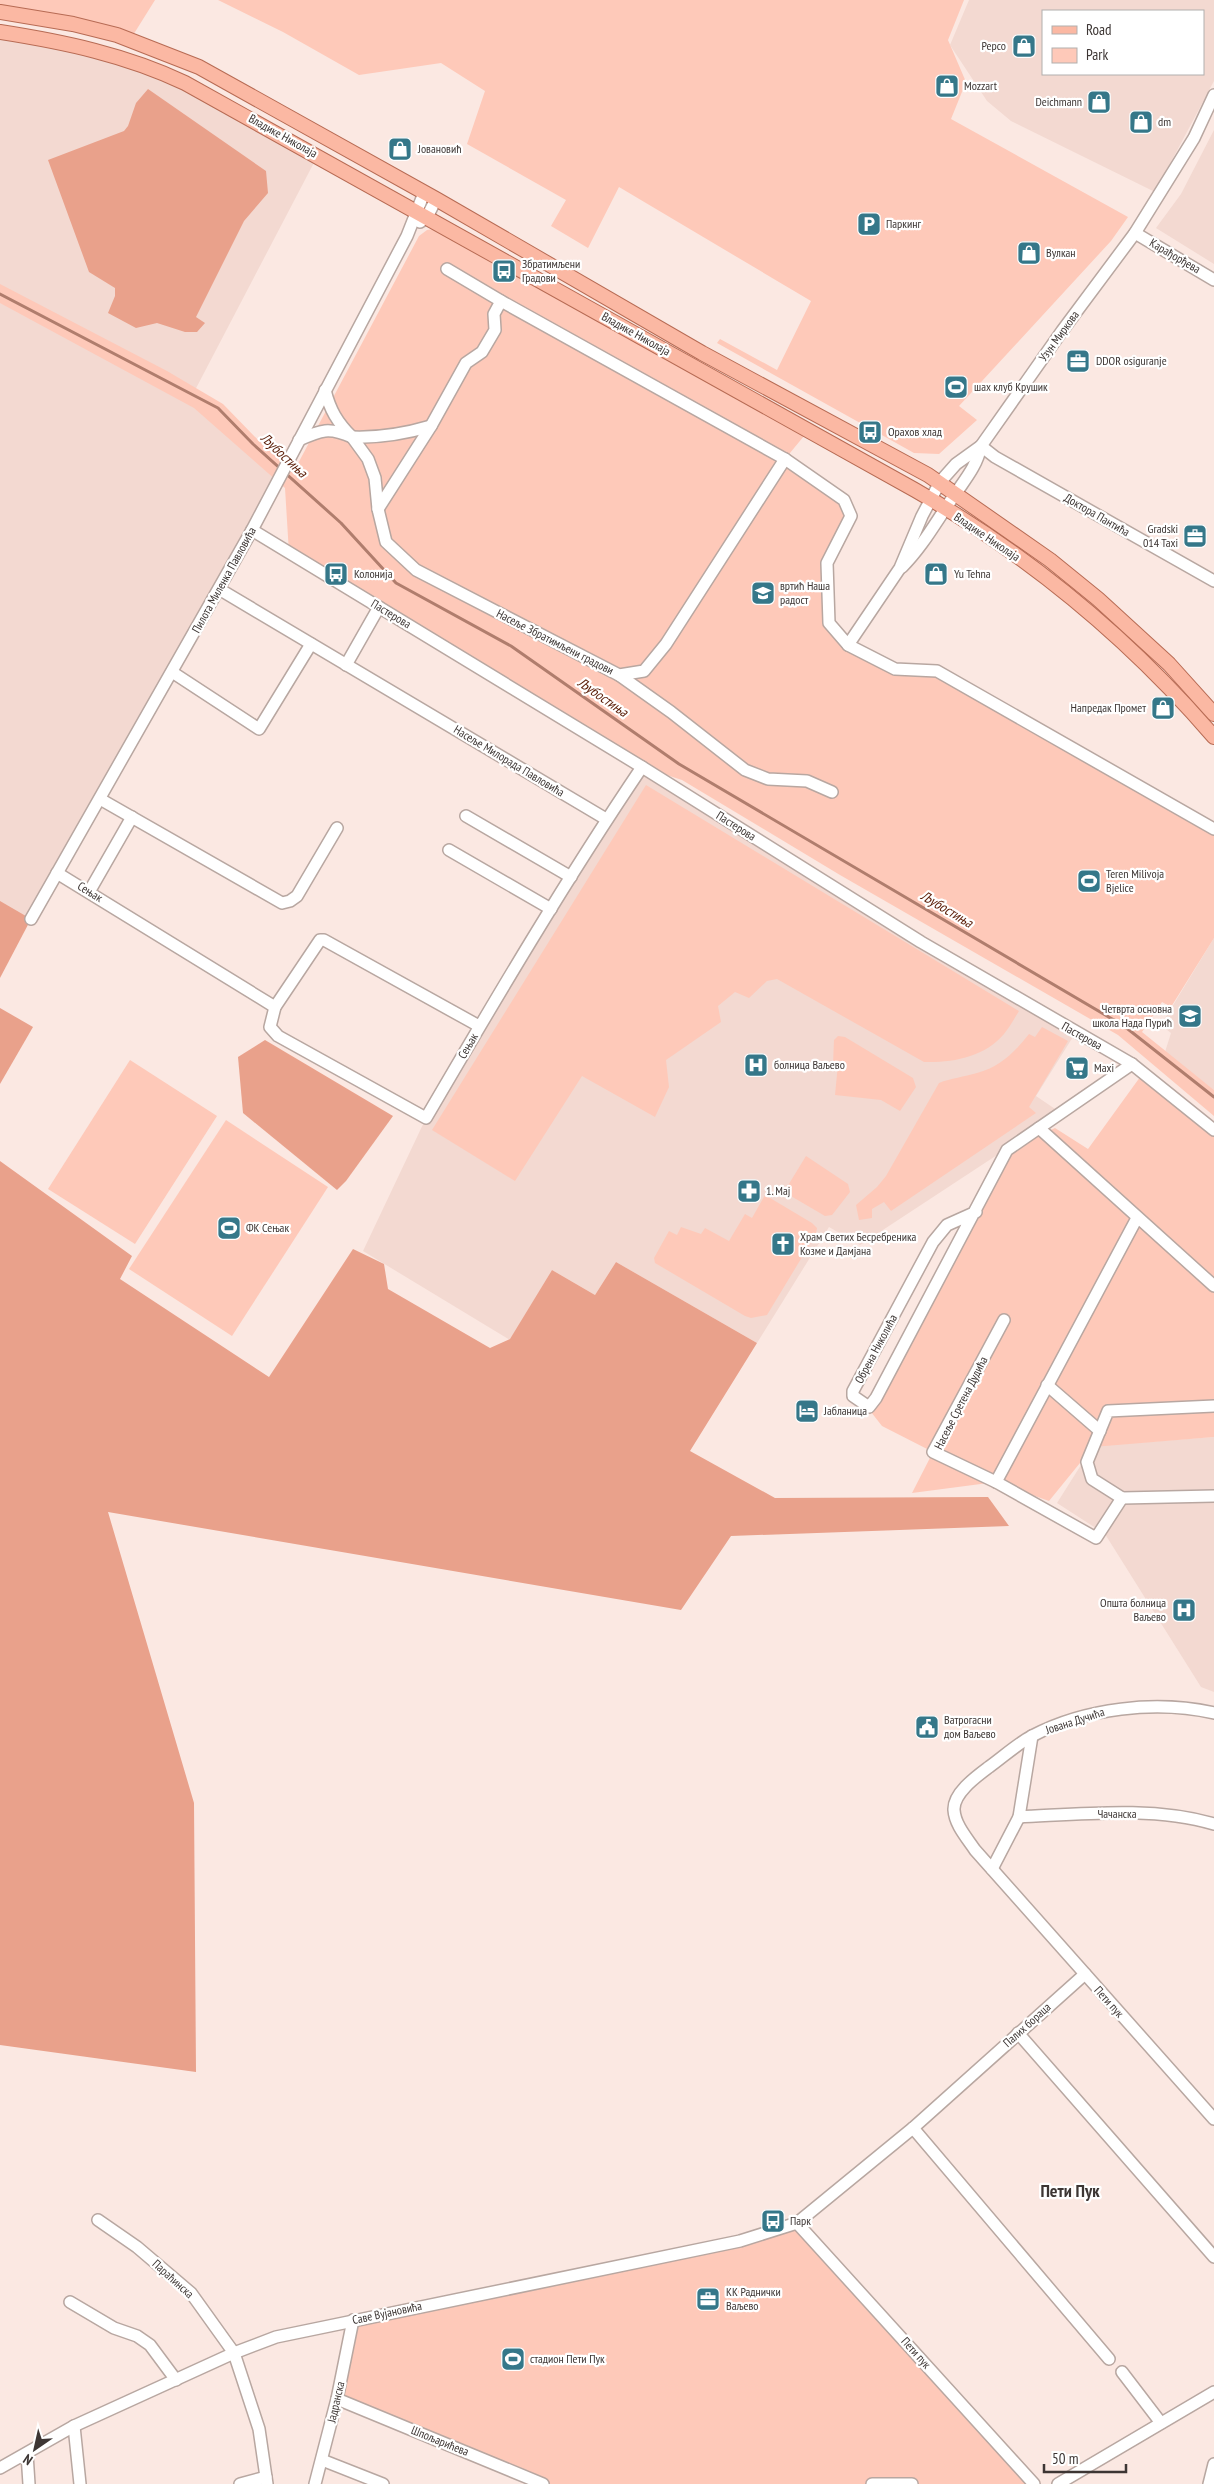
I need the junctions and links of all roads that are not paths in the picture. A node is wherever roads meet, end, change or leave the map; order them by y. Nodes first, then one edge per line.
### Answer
1 (0, 12) edge
2 (0, 32) edge
3 (1214, 95) edge
4 (430, 196) junction
5 (421, 214) junction
6 (1135, 233) junction
7 (447, 269) dead end
8 (1214, 280) edge
9 (501, 301) junction
10 (325, 390) junction
11 (431, 426) junction
12 (352, 437) junction
13 (299, 440) junction
14 (981, 446) junction
15 (785, 459) junction
16 (940, 482) junction
17 (956, 492) junction
18 (930, 499) junction
19 (378, 509) junction
20 (946, 509) junction
21 (252, 530) junction
22 (900, 568) junction
23 (1214, 581) edge
24 (219, 589) junction
25 (378, 607) junction
26 (311, 644) junction
27 (848, 645) junction
28 (346, 664) junction
29 (172, 672) junction
30 (619, 675) junction
31 (1214, 714) edge
32 (1214, 737) edge
33 (642, 767) junction
34 (832, 792) dead end
35 (100, 799) junction
36 (466, 816) dead end
37 (132, 817) junction
38 (606, 819) junction
39 (337, 828) dead end
40 (1214, 829) edge
41 (449, 850) dead end
42 (57, 873) junction
43 (571, 878) junction
44 (89, 892) junction
45 (551, 909) junction
46 (31, 919) dead end
47 (275, 1007) junction
48 (479, 1026) junction
49 (1132, 1064) junction
50 (1039, 1128) junction
51 (1214, 1130) edge
52 (976, 1212) junction
53 (1137, 1218) junction
54 (1214, 1286) edge
55 (1004, 1320) dead end
56 (1048, 1385) junction
57 (1214, 1406) edge
58 (1100, 1430) junction
59 (996, 1482) junction
60 (1214, 1496) edge
61 (1122, 1498) junction
62 (1214, 1713) edge
63 (1032, 1736) junction
64 (1019, 1818) junction
65 (1214, 1824) edge
66 (992, 1869) junction
67 (1085, 1974) junction
68 (1018, 2033) junction
69 (1214, 2119) edge
70 (913, 2128) junction
71 (98, 2220) dead end
72 (797, 2223) junction
73 (1214, 2257) edge
74 (70, 2302) dead end
75 (353, 2320) junction
76 (234, 2353) junction
77 (1109, 2359) dead end
78 (1122, 2372) dead end
79 (176, 2380) junction
80 (1214, 2392) edge
81 (337, 2399) junction
82 (1161, 2423) junction
83 (74, 2426) junction
84 (27, 2454) junction
85 (322, 2460) junction
86 (0, 2468) edge
87 (1214, 2469) edge
88 (266, 2480) edge
89 (28, 2484) edge
90 (80, 2484) edge
91 (240, 2484) edge
92 (316, 2484) edge
93 (383, 2484) edge
94 (543, 2484) edge
95 (872, 2484) edge
96 (912, 2484) edge
97 (1034, 2484) edge
98 (1058, 2484) edge
99 (1209, 2484) edge

1 - 4 main road, Владике Николаја
2 - 5 main road, Владике Николаја
3 - 6 street, Узун Миркова
4 - 5 street, Пилота Миленка Павловића
4 - 16 main road, Владике Николаја
5 - 10 street, Пилота Миленка Павловића
5 - 18 main road, Владике Николаја
6 - 8 street, Карађорђева
6 - 14 street, Узун Миркова
7 - 9 street
9 - 11 street
9 - 15 street
10 - 12 street, Насеље Збратимљени градови
10 - 13 street, Пилота Миленка Павловића
11 - 12 street
11 - 19 street
12 - 13 street
12 - 19 street, Насеље Збратимљени градови
13 - 21 street, Пилота Миленка Павловића
14 - 16 street, Узун Миркова
14 - 17 street
14 - 23 street, Доктора Пантића
15 - 27 street
15 - 30 street, Насеље Збратимљени градови
16 - 17 main road, Владике Николаја
16 - 18 street, Узун Миркова
17 - 20 street
17 - 31 main road, Владике Николаја
18 - 20 main road, Владике Николаја
18 - 22 street, Узун Миркова
19 - 30 street, Насеље Збратимљени градови
20 - 22 street
20 - 32 main road, Владике Николаја
21 - 24 street, Пилота Миленка Павловића
21 - 25 street, Пастерова
22 - 27 street, Узун Миркова
24 - 26 street, Насеље Милорада Павловића
24 - 29 street, Пилота Миленка Павловића
25 - 28 street
25 - 33 street, Пастерова
26 - 28 street, Насеље Милорада Павловића
26 - 29 street
27 - 40 street
28 - 38 street, Насеље Милорада Павловића
29 - 35 street, Пилота Миленка Павловића
30 - 34 street
33 - 38 street
33 - 49 street, Пастерова
35 - 37 street
35 - 42 street, Пилота Миленка Павловића
36 - 43 street
37 - 39 street
37 - 44 street
38 - 43 street
41 - 45 street
42 - 44 street, Сењак
42 - 46 street, Пилота Миленка Павловића
43 - 45 street
44 - 47 street, Сењак
45 - 48 street
47 - 48 street, Сењак
47 - 48 street, Сењак
49 - 50 street, Обрена Николића
49 - 51 street, Пастерова
50 - 52 street, Обрена Николића
50 - 53 street
52 - 52 street, Обрена Николића
53 - 54 street
53 - 56 street
55 - 59 street, Насеље Сретена Дудића
56 - 58 street
56 - 59 street
57 - 58 street
58 - 61 street
59 - 61 street, Насеље Сретена Дудића
60 - 61 street
62 - 63 street, Јована Дучића
63 - 64 street
63 - 66 street, Јована Дучића
64 - 65 street, Чачанска
64 - 66 street
66 - 67 street
67 - 68 street, Палих бораца
67 - 69 street, Пети пук
68 - 70 street, Палих бораца
68 - 73 street
70 - 72 street, Палих бораца
70 - 77 street
71 - 76 street, Параћинска
72 - 75 street, Саве Вујановића
72 - 97 street, Пети пук
74 - 79 street
75 - 76 street, Саве Вујановића
75 - 81 street, Јадранска
76 - 79 street, Саве Вујановића
76 - 88 street
78 - 82 street
79 - 83 street, Саве Вујановића
80 - 82 street
81 - 85 street, Јадранска
81 - 94 street, Шпољарићева
82 - 98 street
83 - 84 street, Саве Вујановића
83 - 90 street
84 - 86 street, Саве Вујановића
84 - 89 street
85 - 92 street, Јадранска
85 - 93 street
87 - 99 street
88 - 91 street
95 - 96 street

